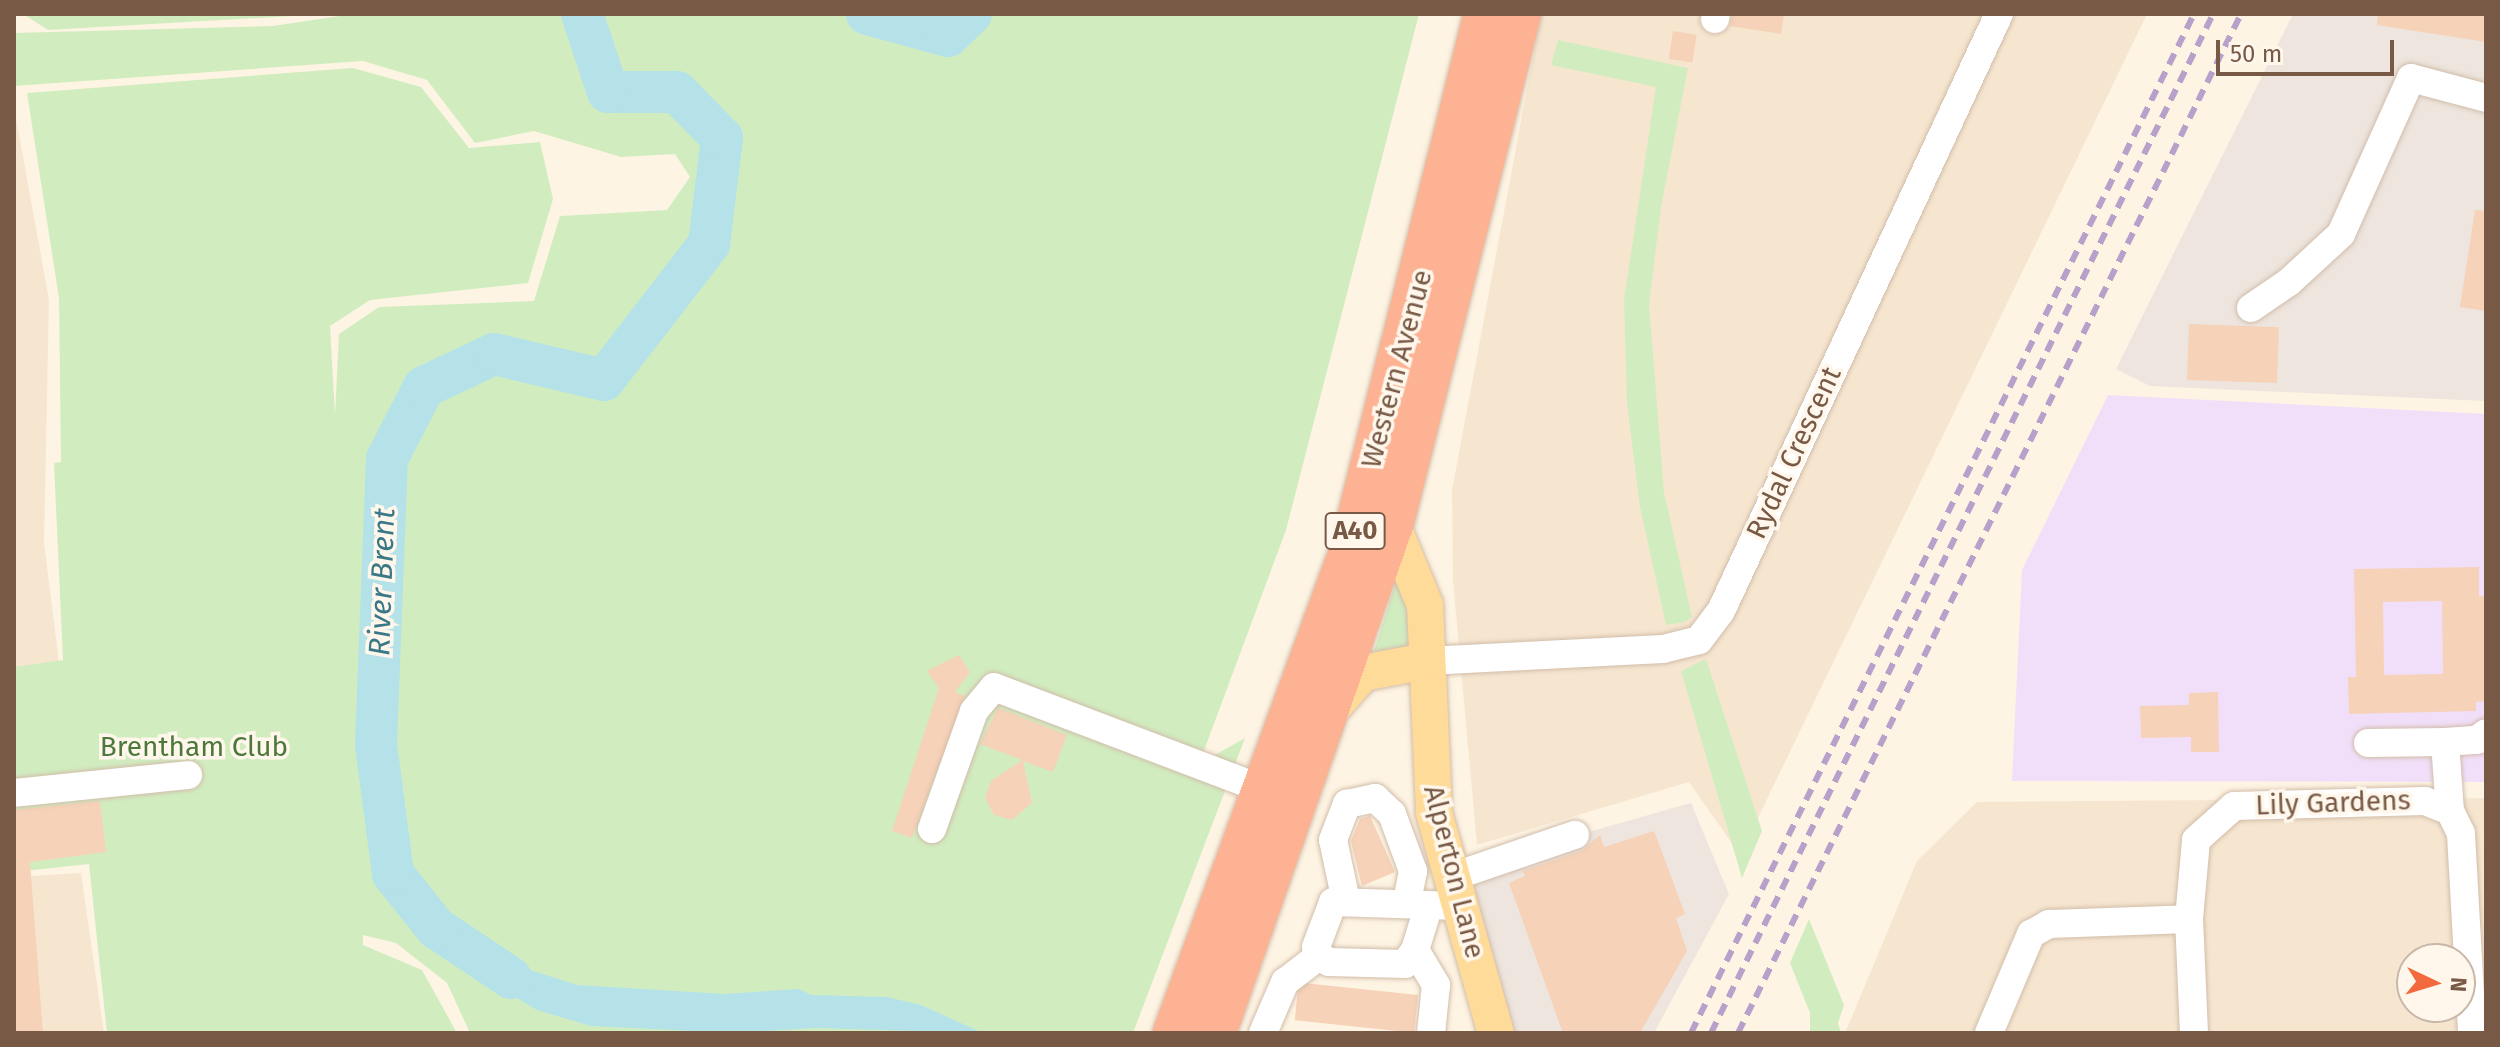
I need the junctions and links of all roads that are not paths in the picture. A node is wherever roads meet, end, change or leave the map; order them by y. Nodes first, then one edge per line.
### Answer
1 (1485, 14) edge
2 (1520, 14) edge
3 (1999, 14) edge
4 (2478, 97) edge
5 (2251, 308) dead end
6 (1392, 525) junction
7 (1426, 661) junction
8 (1331, 709) junction
9 (2486, 733) edge
10 (2445, 742) junction
11 (2368, 743) dead end
12 (188, 775) dead end
13 (1265, 790) junction
14 (14, 793) edge
15 (2450, 811) junction
16 (932, 829) dead end
17 (1575, 835) dead end
18 (1436, 898) junction
19 (1346, 901) junction
20 (2189, 919) junction
21 (1415, 950) junction
22 (1319, 956) junction
23 (1436, 985) junction
24 (1174, 1033) edge
25 (1215, 1033) edge
26 (1263, 1033) edge
27 (1431, 1033) edge
28 (1449, 1033) edge
29 (1496, 1033) edge
30 (1989, 1033) edge
31 (2194, 1033) edge
32 (2472, 1033) edge

1 - 13 highway, Western Avenue / A40
2 - 6 highway, Western Avenue / A40
3 - 7 street, Rydal Crescent
4 - 5 street
6 - 7 main road, Alperton Lane
6 - 8 highway, Western Avenue / A40
7 - 8 main road
7 - 18 main road, Alperton Lane
8 - 25 highway, Western Avenue / A40
9 - 10 street
10 - 11 street
10 - 15 street
12 - 14 street
13 - 16 street
13 - 24 highway, Western Avenue / A40
15 - 20 street, Lily Gardens
15 - 32 street, Lily Gardens
17 - 18 street
18 - 19 street
18 - 19 street
18 - 21 street
18 - 29 main road, Alperton Lane
19 - 22 street
20 - 30 street
20 - 31 street, Lily Gardens
21 - 22 street
21 - 23 street
22 - 26 street
23 - 27 street
23 - 28 street

